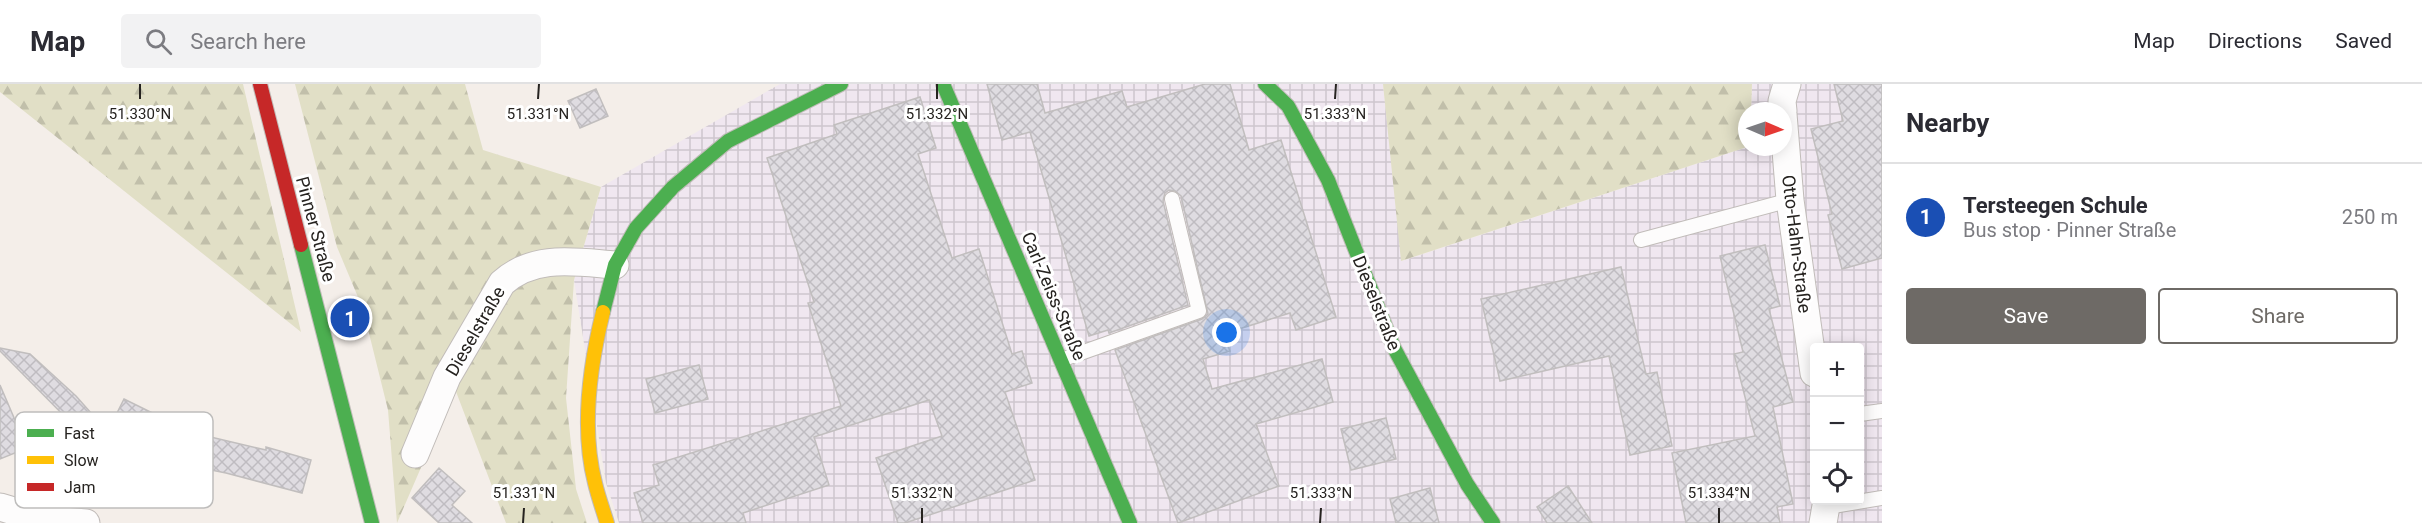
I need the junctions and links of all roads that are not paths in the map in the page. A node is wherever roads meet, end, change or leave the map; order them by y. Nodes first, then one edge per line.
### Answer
1 (260, 84) edge
2 (841, 84) edge
3 (943, 84) edge
4 (1265, 84) edge
5 (1787, 84) edge
6 (1782, 102) edge
7 (1786, 156) edge
8 (1172, 199) dead end
9 (1790, 200) junction
10 (1641, 240) dead end
11 (615, 266) junction
12 (1811, 343) edge
13 (1061, 360) junction
14 (1882, 411) edge
15 (1864, 413) edge
16 (415, 454) dead end
17 (1882, 498) edge
18 (0, 507) edge
19 (1826, 510) edge
20 (86, 523) edge
21 (372, 523) edge
22 (607, 523) edge
23 (1130, 523) edge
24 (1493, 523) edge

1 - 21 street, Pinner Straße
2 - 11 street
3 - 13 street, Carl-Zeiss-Straße
4 - 24 street, Dieselstraße
5 - 6 street, Otto-Hahn-Straße
7 - 9 street, Otto-Hahn-Straße
8 - 13 lane
9 - 10 lane
9 - 12 street, Otto-Hahn-Straße
11 - 16 street, Dieselstraße
11 - 22 street
13 - 23 street, Carl-Zeiss-Straße
14 - 15 lane
17 - 19 lane
18 - 20 street

